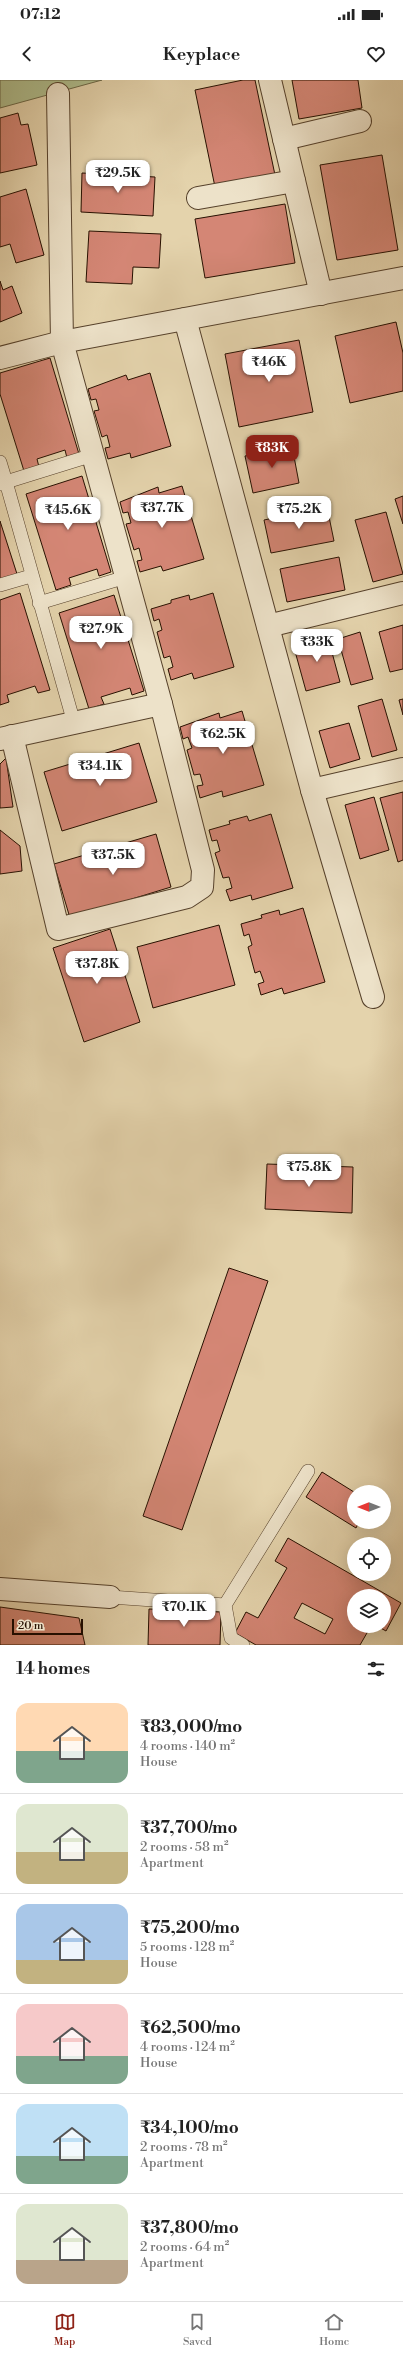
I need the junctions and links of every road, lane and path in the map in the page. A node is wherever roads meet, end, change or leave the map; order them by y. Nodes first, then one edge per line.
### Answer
1 (270, 80) edge
2 (58, 94) dead end
3 (360, 120) dead end
4 (284, 139) junction
5 (294, 182) junction
6 (198, 198) dead end
7 (403, 278) edge
8 (321, 294) junction
9 (185, 319) junction
10 (62, 342) junction
11 (0, 358) edge
12 (93, 455) junction
13 (0, 462) edge
14 (3, 483) edge
15 (32, 576) junction
16 (126, 577) junction
17 (0, 585) edge
18 (403, 593) edge
19 (39, 603) junction
20 (268, 626) junction
21 (161, 704) junction
22 (74, 723) junction
23 (6, 738) edge
24 (403, 769) edge
25 (312, 790) junction
26 (373, 997) dead end
27 (308, 1471) dead end
28 (0, 1589) edge
29 (110, 1597) joint
30 (225, 1605) junction
31 (243, 1645) edge

1 - 4 street
2 - 10 street
3 - 4 street
4 - 5 street
5 - 6 street
5 - 8 street
7 - 8 street
8 - 9 street
9 - 10 street
9 - 20 street
10 - 11 street
10 - 12 street
12 - 14 lane
12 - 16 street
13 - 14 lane
14 - 15 lane
15 - 17 lane
15 - 19 lane
16 - 19 lane
16 - 21 street
18 - 20 street
19 - 22 lane
20 - 25 street
21 - 22 street
21 - 23 street
22 - 23 street
24 - 25 street
25 - 26 street
27 - 30 lane
28 - 29 street
29 - 30 lane
30 - 31 lane

